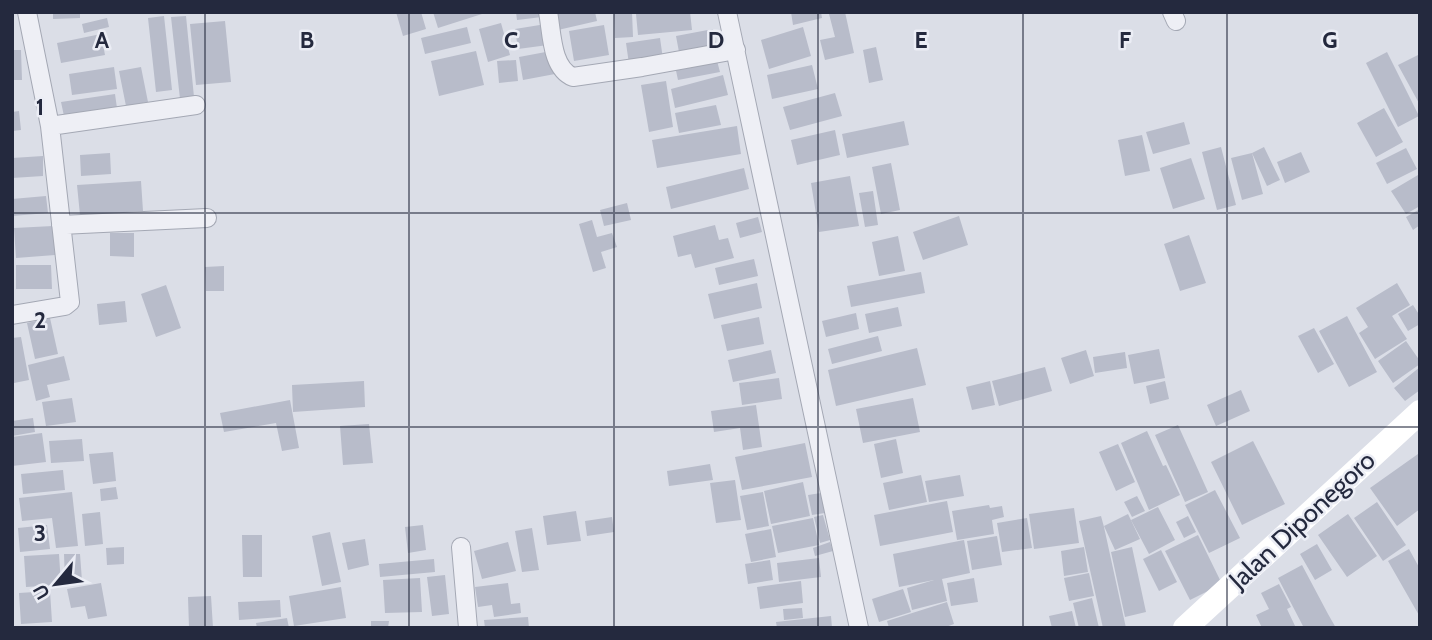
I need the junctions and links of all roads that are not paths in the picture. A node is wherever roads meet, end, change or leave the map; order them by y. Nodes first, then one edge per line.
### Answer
1 (27, 12) edge
2 (548, 12) edge
3 (727, 12) edge
4 (736, 50) junction
5 (196, 105) dead end
6 (50, 126) junction
7 (207, 218) dead end
8 (61, 225) junction
9 (12, 315) edge
10 (1420, 412) edge
11 (461, 547) dead end
12 (468, 628) edge
13 (859, 628) edge
14 (1185, 628) edge

1 - 6 street
2 - 4 street
3 - 4 street
4 - 13 street
5 - 6 street
6 - 8 street
7 - 8 street
8 - 9 street
10 - 14 main road, Jalan Diponegoro
11 - 12 street

